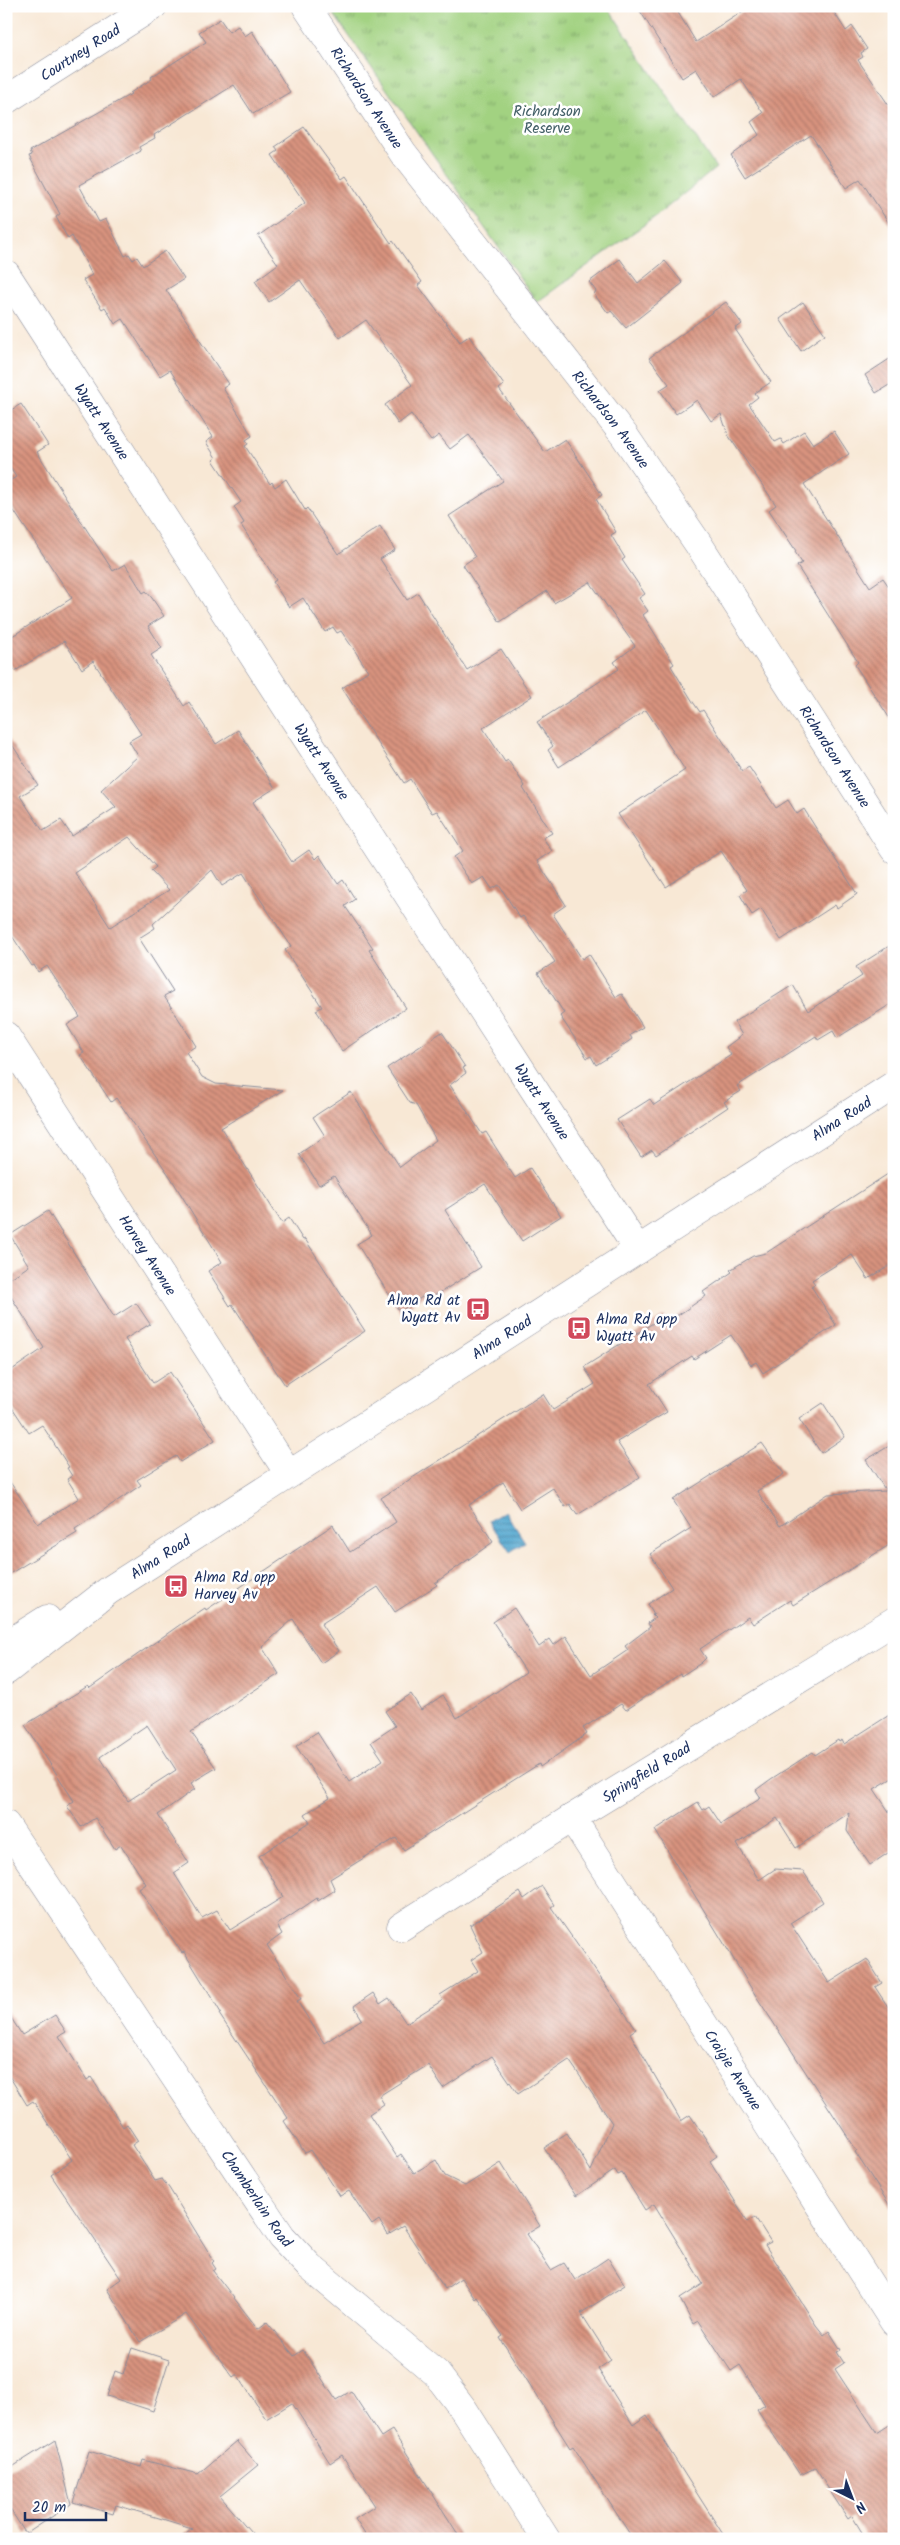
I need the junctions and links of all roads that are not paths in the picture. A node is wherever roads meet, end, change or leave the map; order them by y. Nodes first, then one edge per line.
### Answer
1 (153, 6) edge
2 (306, 6) edge
3 (6, 100) edge
4 (6, 274) edge
5 (894, 849) edge
6 (6, 1036) edge
7 (894, 1085) edge
8 (638, 1250) junction
9 (288, 1474) junction
10 (108, 1591) junction
11 (894, 1621) edge
12 (6, 1645) edge
13 (6, 1671) edge
14 (572, 1818) junction
15 (6, 1825) edge
16 (401, 1927) dead end
17 (894, 2322) edge
18 (546, 2539) edge

1 - 3 street, Courtney Road
2 - 5 street, Richardson Avenue
4 - 8 street, Wyatt Avenue
6 - 9 street, Harvey Avenue
7 - 8 street, Alma Road
8 - 9 street, Alma Road
9 - 10 street, Alma Road
10 - 12 street, Alma Road
10 - 13 street, Alma Road
11 - 14 street, Springfield Road
14 - 16 street, Springfield Road
14 - 17 street, Craigie Avenue
15 - 18 street, Chamberlain Road

